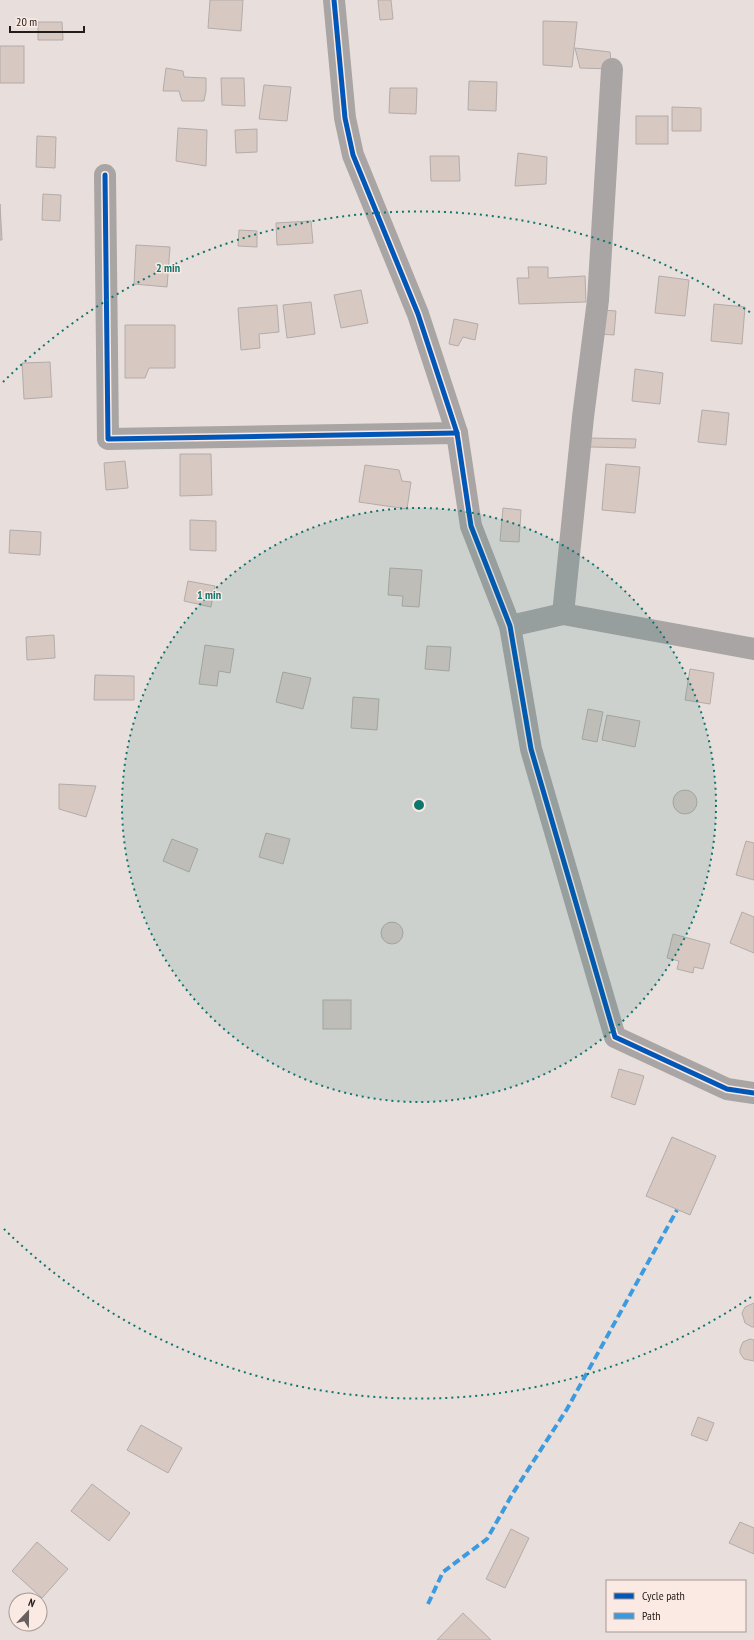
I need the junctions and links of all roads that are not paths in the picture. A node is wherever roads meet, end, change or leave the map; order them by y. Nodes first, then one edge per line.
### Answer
1 (334, 0) edge
2 (612, 69) dead end
3 (105, 175) dead end
4 (457, 433) junction
5 (563, 614) junction
6 (510, 626) junction
7 (754, 649) edge
8 (754, 1093) edge

1 - 4 street
2 - 5 street
3 - 4 street
4 - 6 street
5 - 6 street
5 - 7 street
6 - 8 street

